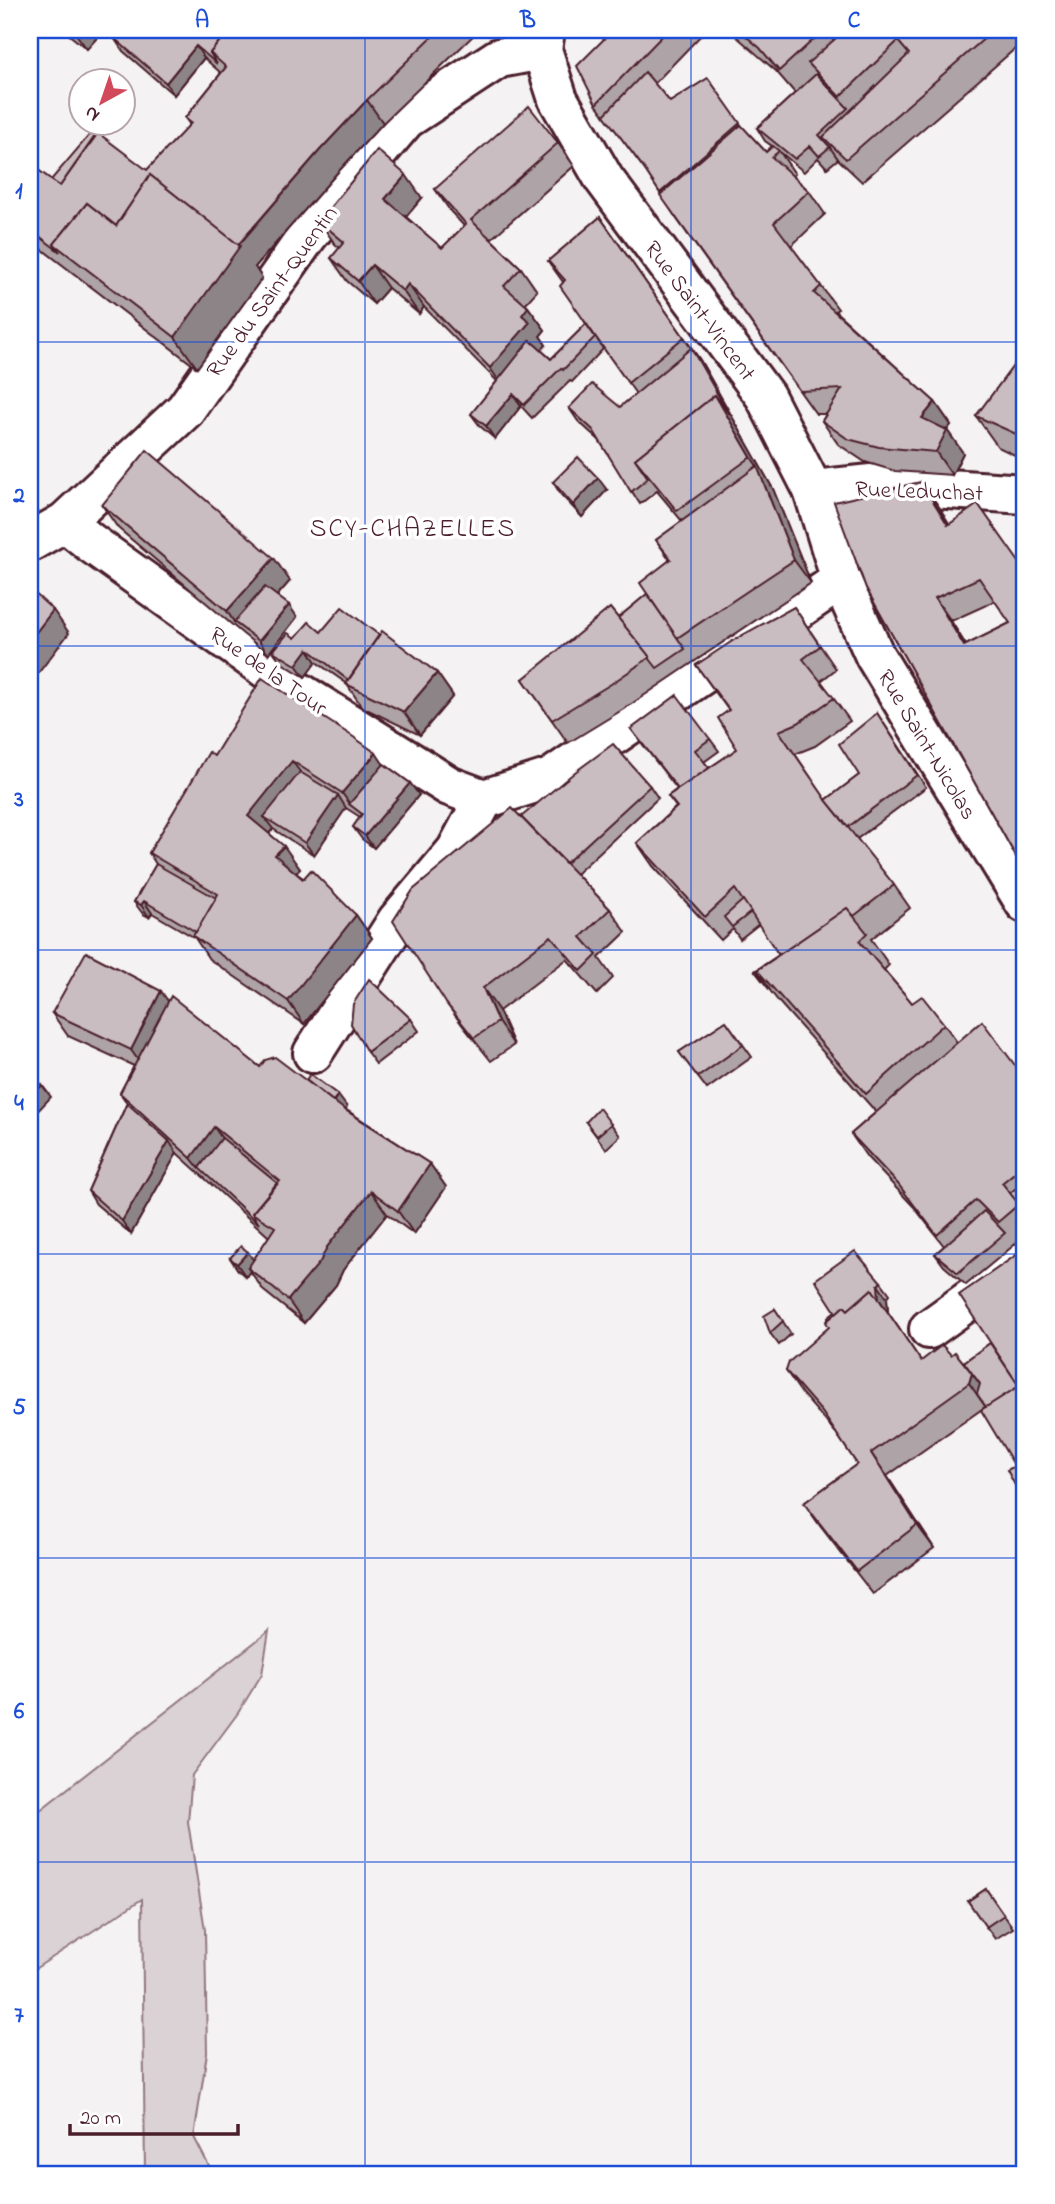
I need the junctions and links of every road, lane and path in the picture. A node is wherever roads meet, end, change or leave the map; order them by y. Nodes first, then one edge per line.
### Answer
1 (544, 40) edge
2 (813, 491) junction
3 (1025, 494) edge
4 (65, 522) junction
5 (30, 542) edge
6 (841, 580) junction
7 (484, 799) junction
8 (1025, 903) edge
9 (313, 1053) dead end
10 (1025, 1259) edge
11 (929, 1329) dead end

1 - 2 street, Rue Saint-Vincent
1 - 4 street, Rue du Saint-Quentin
2 - 3 street, Rue Leduchat
2 - 6 street, Rue Saint-Vincent
4 - 5 street, Rue du Saint-Quentin
4 - 7 street, Rue de la Tour
6 - 7 street
6 - 8 street, Rue Saint-Nicolas
7 - 9 street
10 - 11 street

